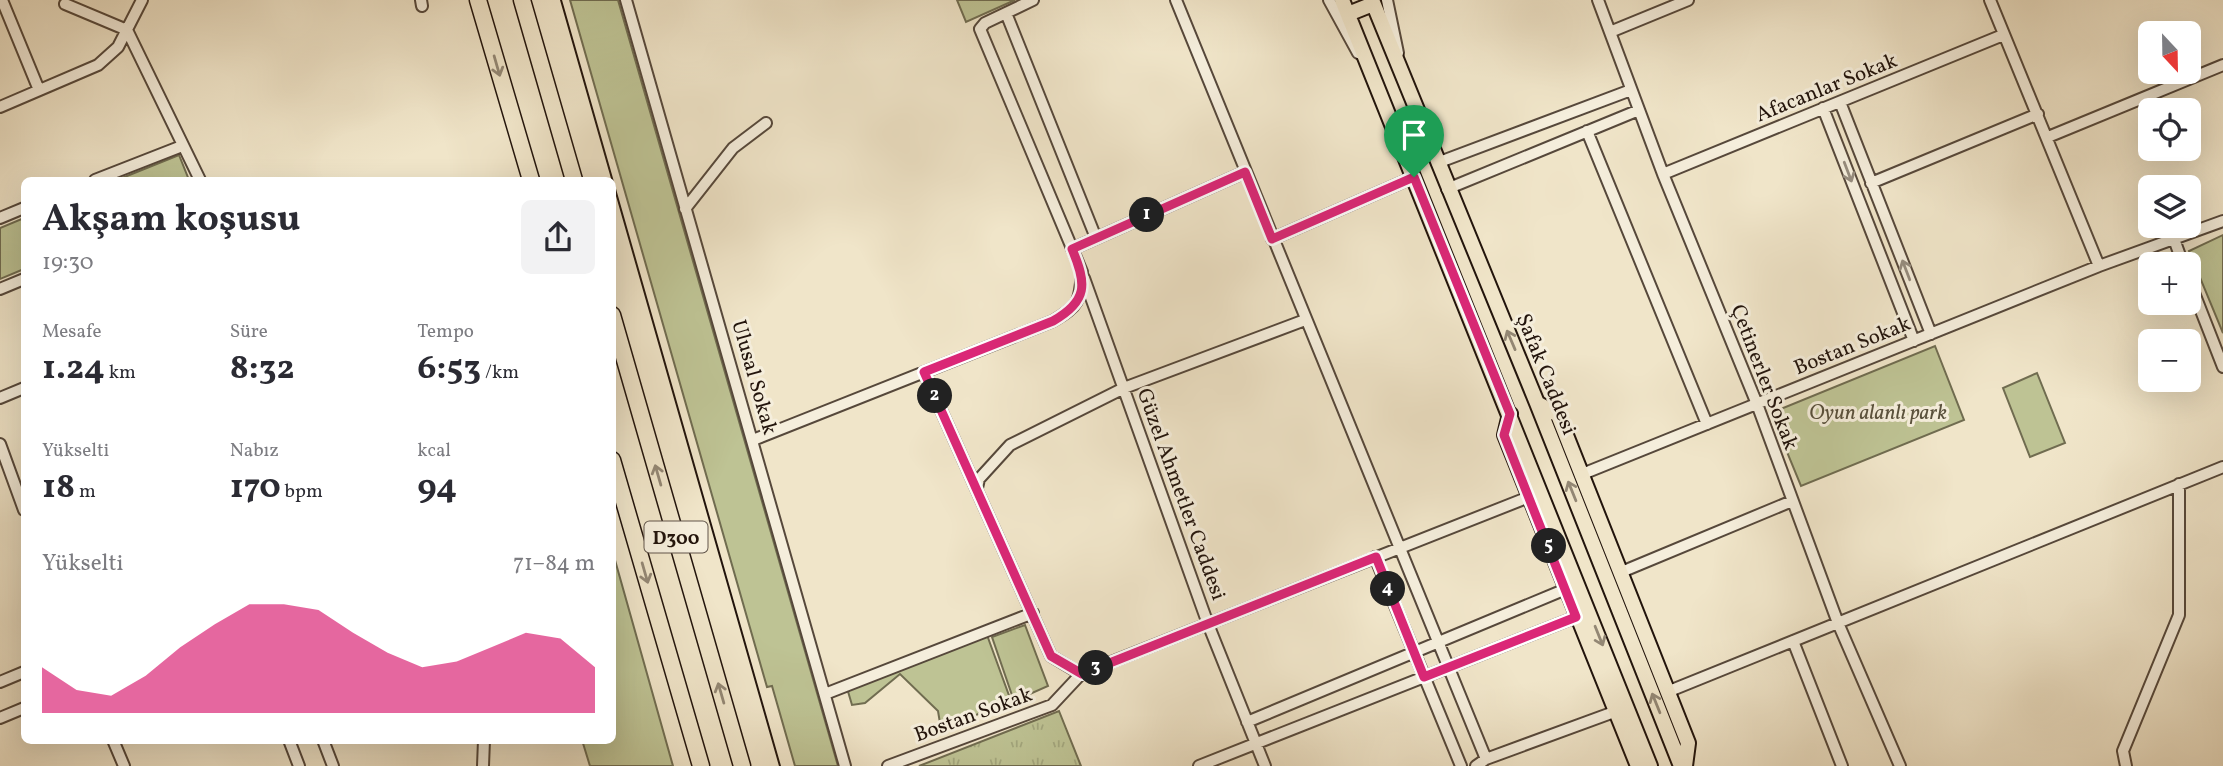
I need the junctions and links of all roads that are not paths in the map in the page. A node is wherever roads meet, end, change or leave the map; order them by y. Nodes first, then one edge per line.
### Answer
1 (2, 0) edge
2 (142, 0) edge
3 (478, 0) edge
4 (522, 0) edge
5 (626, 0) edge
6 (1033, 0) edge
7 (1175, 0) edge
8 (1329, 0) edge
9 (1598, 0) edge
10 (1688, 0) edge
11 (1990, 0) edge
12 (1377, 1) edge
13 (65, 4) dead end
14 (1345, 7) edge
15 (1006, 13) junction
16 (127, 30) junction
17 (1610, 32) junction
18 (2004, 35) junction
19 (2223, 65) edge
20 (1375, 80) junction
21 (40, 90) junction
22 (1631, 90) junction
23 (1839, 102) junction
24 (0, 107) edge
25 (1823, 108) junction
26 (1639, 110) junction
27 (2038, 114) junction
28 (766, 123) dead end
29 (1587, 131) junction
30 (2048, 137) junction
31 (182, 146) junction
32 (1437, 163) junction
33 (1245, 172) junction
34 (1663, 174) junction
35 (103, 177) edge
36 (198, 177) edge
37 (530, 177) edge
38 (573, 177) edge
39 (1414, 177) junction
40 (1871, 183) junction
41 (1447, 189) junction
42 (21, 209) edge
43 (685, 209) junction
44 (0, 218) edge
45 (2223, 221) edge
46 (1096, 239) junction
47 (1272, 239) junction
48 (2174, 239) junction
49 (1072, 249) junction
50 (2179, 252) edge
51 (2099, 266) junction
52 (1082, 272) junction
53 (21, 280) edge
54 (0, 289) edge
55 (2201, 311) edge
56 (1305, 320) junction
57 (616, 329) edge
58 (1931, 334) junction
59 (1914, 341) junction
60 (2223, 367) edge
61 (924, 372) junction
62 (1124, 388) junction
63 (21, 389) edge
64 (0, 398) edge
65 (1537, 403) junction
66 (1757, 404) junction
67 (1510, 414) junction
68 (1707, 424) junction
69 (753, 440) junction
70 (0, 444) edge
71 (2223, 467) edge
72 (616, 475) edge
73 (1580, 475) junction
74 (2179, 484) junction
75 (977, 488) junction
76 (1529, 496) junction
77 (1793, 501) junction
78 (21, 502) edge
79 (1397, 549) junction
80 (1376, 557) junction
81 (1619, 573) junction
82 (1566, 589) junction
83 (1033, 613) junction
84 (1576, 617) junction
85 (1838, 623) junction
86 (1208, 624) junction
87 (1793, 641) junction
88 (1437, 643) junction
89 (1414, 653) junction
90 (1448, 668) junction
91 (21, 673) edge
92 (1082, 674) junction
93 (1424, 677) junction
94 (0, 682) edge
95 (1667, 692) junction
96 (825, 694) junction
97 (21, 709) edge
98 (1614, 712) junction
99 (0, 718) edge
100 (1247, 722) junction
101 (115, 744) edge
102 (291, 744) edge
103 (325, 744) edge
104 (484, 744) edge
105 (1257, 745) junction
106 (1480, 764) edge
107 (124, 766) edge
108 (299, 766) edge
109 (333, 766) edge
110 (483, 766) edge
111 (701, 766) edge
112 (742, 766) edge
113 (845, 766) edge
114 (888, 766) edge
115 (1199, 766) edge
116 (1265, 766) edge
117 (1461, 766) edge
118 (1638, 766) edge
119 (1650, 766) edge
120 (1683, 766) edge
121 (1842, 766) edge
122 (1900, 766) edge
123 (2126, 766) edge

1 - 21 street
2 - 16 street
3 -> 37 highway
4 - 38 highway
5 - 43 street, Ulusal Sokak
6 - 15 street
7 - 33 street
8 - 20 street
9 - 17 street, Çetinerler Sokak
10 - 17 street
11 - 18 street
12 - 14 main road
12 - 32 main road, Şafak Caddesi
13 - 16 street
14 - 20 main road
15 - 46 street
15 - 49 street, Güzel Ahmetler Caddesi
16 - 21 street
16 - 31 street
17 - 22 street, Çetinerler Sokak
18 - 23 street, Afacanlar Sokak
18 - 27 street
19 - 30 street
20 - 39 main road
21 - 24 street
22 - 26 street, Çetinerler Sokak
22 - 32 street
23 - 25 street, Afacanlar Sokak
23 - 40 street
25 - 34 street, Afacanlar Sokak
25 -> 59 street
26 - 29 street
26 - 34 street, Çetinerler Sokak
27 - 30 street
27 - 40 street
28 - 43 street
29 - 41 street
29 - 68 street
30 - 51 street
31 - 35 street
31 - 36 street
32 - 41 main road, Şafak Caddesi
33 - 46 street
33 - 47 street
34 - 66 street, Çetinerler Sokak
39 - 47 street
39 - 67 main road
58 -> 40 street
65 -> 41 main road, Şafak Caddesi
42 - 44 street
43 - 69 street, Ulusal Sokak
45 - 48 street, Bostan Sokak
46 - 49 street
47 - 56 street
48 - 50 street
48 - 51 street, Bostan Sokak
49 - 52 street, Güzel Ahmetler Caddesi
51 - 58 street, Bostan Sokak
52 - 61 street
52 - 62 street, Güzel Ahmetler Caddesi
53 - 54 street
55 - 60 street
56 - 62 street
56 - 79 street
112 -> 57 highway, D300
58 - 59 street, Bostan Sokak
59 - 66 street, Bostan Sokak
61 - 69 street
61 - 75 street
62 - 75 street
62 - 86 street, Güzel Ahmetler Caddesi
63 - 64 street
65 - 73 main road
120 -> 65 main road, Şafak Caddesi
66 - 68 street, Bostan Sokak
66 - 77 street, Çetinerler Sokak
67 - 76 main road
67 -> 119 main road
68 - 73 street, Bostan Sokak
69 - 96 street, Ulusal Sokak
70 - 78 street
71 - 74 street
72 -> 111 highway, D300
73 - 81 main road
74 - 85 street
74 - 123 street
75 - 83 street
76 - 79 street, Bostan Sokak
76 - 82 main road
77 - 81 street
77 - 85 street, Çetinerler Sokak
79 - 80 street, Bostan Sokak
79 - 88 street
80 - 86 street, Bostan Sokak
80 - 89 street
81 - 95 main road
82 - 84 main road
82 - 88 street
83 - 92 street
83 - 96 street
84 - 90 street
84 - 98 main road
85 - 87 street
85 - 122 street, Çetinerler Sokak
86 - 92 street, Bostan Sokak
86 - 100 street, Güzel Ahmetler Caddesi
87 - 95 street
87 - 121 street
88 - 89 street
88 - 90 street
89 - 93 street
89 - 100 street
90 - 93 street
90 - 106 street
91 - 94 street
92 - 114 street, Bostan Sokak
93 - 105 street
93 - 117 street
95 - 120 main road
96 - 113 street, Ulusal Sokak
97 - 99 street
98 - 106 street
98 - 118 main road
100 - 105 street, Güzel Ahmetler Caddesi
101 - 107 street
102 - 108 street
103 - 109 street
104 - 110 street
105 - 115 street
105 - 116 street, Güzel Ahmetler Caddesi

